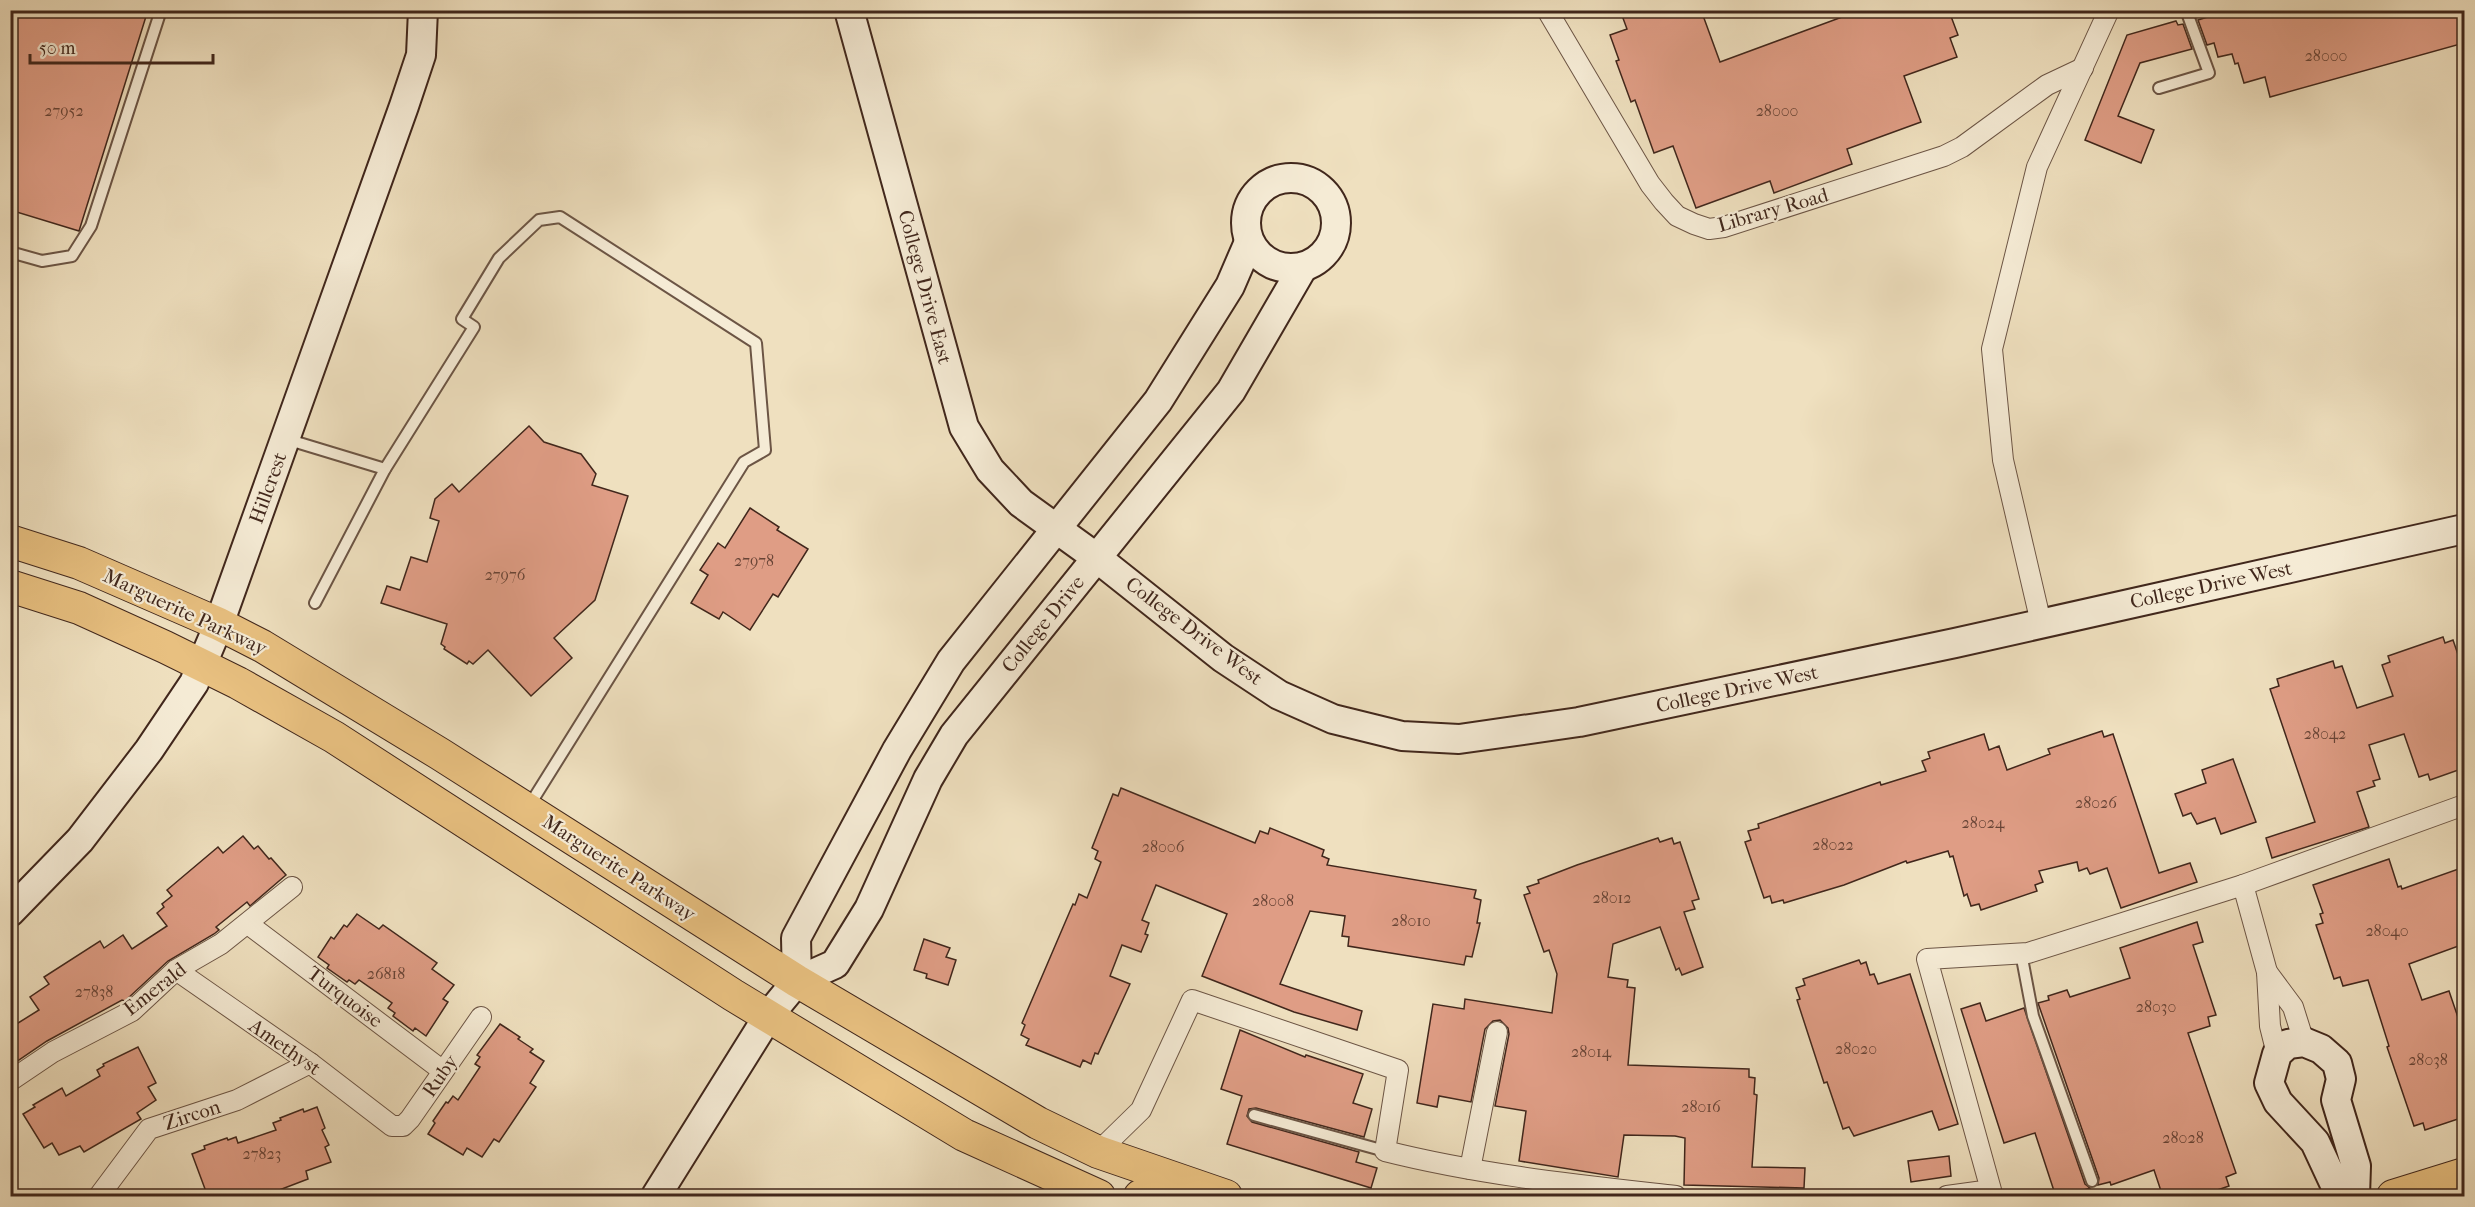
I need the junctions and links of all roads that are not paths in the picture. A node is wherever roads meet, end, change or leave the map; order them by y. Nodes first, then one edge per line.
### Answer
1 (161, 10) edge
2 (423, 10) edge
3 (849, 10) edge
4 (1547, 10) edge
5 (2109, 10) edge
6 (2186, 10) edge
7 (2083, 68) junction
8 (2159, 88) dead end
9 (1250, 242) junction
10 (10, 252) edge
11 (1303, 267) junction
12 (286, 439) junction
13 (385, 469) junction
14 (1058, 529) junction
15 (2464, 529) edge
16 (10, 542) edge
17 (1097, 558) junction
18 (10, 586) edge
19 (315, 603) dead end
20 (2041, 623) junction
21 (219, 624) junction
22 (202, 664) junction
23 (2464, 805) edge
24 (527, 809) junction
25 (2243, 885) junction
26 (292, 887) dead end
27 (10, 912) edge
28 (248, 924) junction
29 (2021, 953) junction
30 (176, 970) junction
31 (2267, 972) junction
32 (797, 981) junction
33 (769, 1015) junction
34 (481, 1017) dead end
35 (1497, 1032) dead end
36 (2304, 1042) junction
37 (2277, 1054) junction
38 (310, 1064) junction
39 (443, 1071) junction
40 (10, 1081) edge
41 (1254, 1115) dead end
42 (392, 1126) joint
43 (1385, 1151) junction
44 (1098, 1152) junction
45 (1470, 1169) junction
46 (2464, 1174) edge
47 (2092, 1181) dead end
48 (99, 1197) edge
49 (656, 1197) edge
50 (1099, 1197) edge
51 (1140, 1197) edge
52 (1151, 1197) edge
53 (1226, 1197) edge
54 (1676, 1197) edge
55 (1947, 1197) edge
56 (2344, 1197) edge
57 (2355, 1197) edge
58 (2393, 1197) edge

1 - 10 lane
2 - 12 street, Hillcrest
3 - 14 street, College Drive East
4 - 7 street, Library Road
5 - 7 street
6 - 8 lane
7 - 20 street
9 - 11 street
9 - 11 street, College Drive
9 - 14 street
11 - 17 street, College Drive
12 - 13 lane
12 - 21 street, Hillcrest
13 - 19 lane
13 - 24 lane
14 - 17 street, College Drive West
14 - 32 street
15 - 20 street, College Drive West
16 - 21 main road, Marguerite Parkway
17 - 20 street, College Drive West
17 - 32 street, College Drive
18 - 22 main road, Marguerite Parkway
21 - 22 street, Hillcrest
21 - 24 main road, Marguerite Parkway
22 - 27 street, Hillcrest
22 - 33 main road, Marguerite Parkway
23 - 25 street
24 - 32 main road, Marguerite Parkway
25 - 29 street
25 - 31 street
26 - 28 street, Emerald
28 - 30 street, Emerald
28 - 39 street, Turquoise
29 - 47 lane
29 - 55 street
30 - 38 street, Amethyst
30 - 40 street, Emerald
31 - 36 street
31 - 37 street
32 - 33 street, College Drive
32 - 44 main road, Marguerite Parkway
33 - 49 street, College Drive
33 - 50 main road, Marguerite Parkway
34 - 39 street, Ruby
35 - 45 street
36 - 37 street
36 - 57 street
37 - 56 street
38 - 42 street, Amethyst
38 - 48 street, Zircon
39 - 42 street, Ruby
41 - 43 lane
43 - 44 street
43 - 45 street
44 - 53 main road, Marguerite Parkway
45 - 54 street
46 - 58 main road
51 - 52 main road

